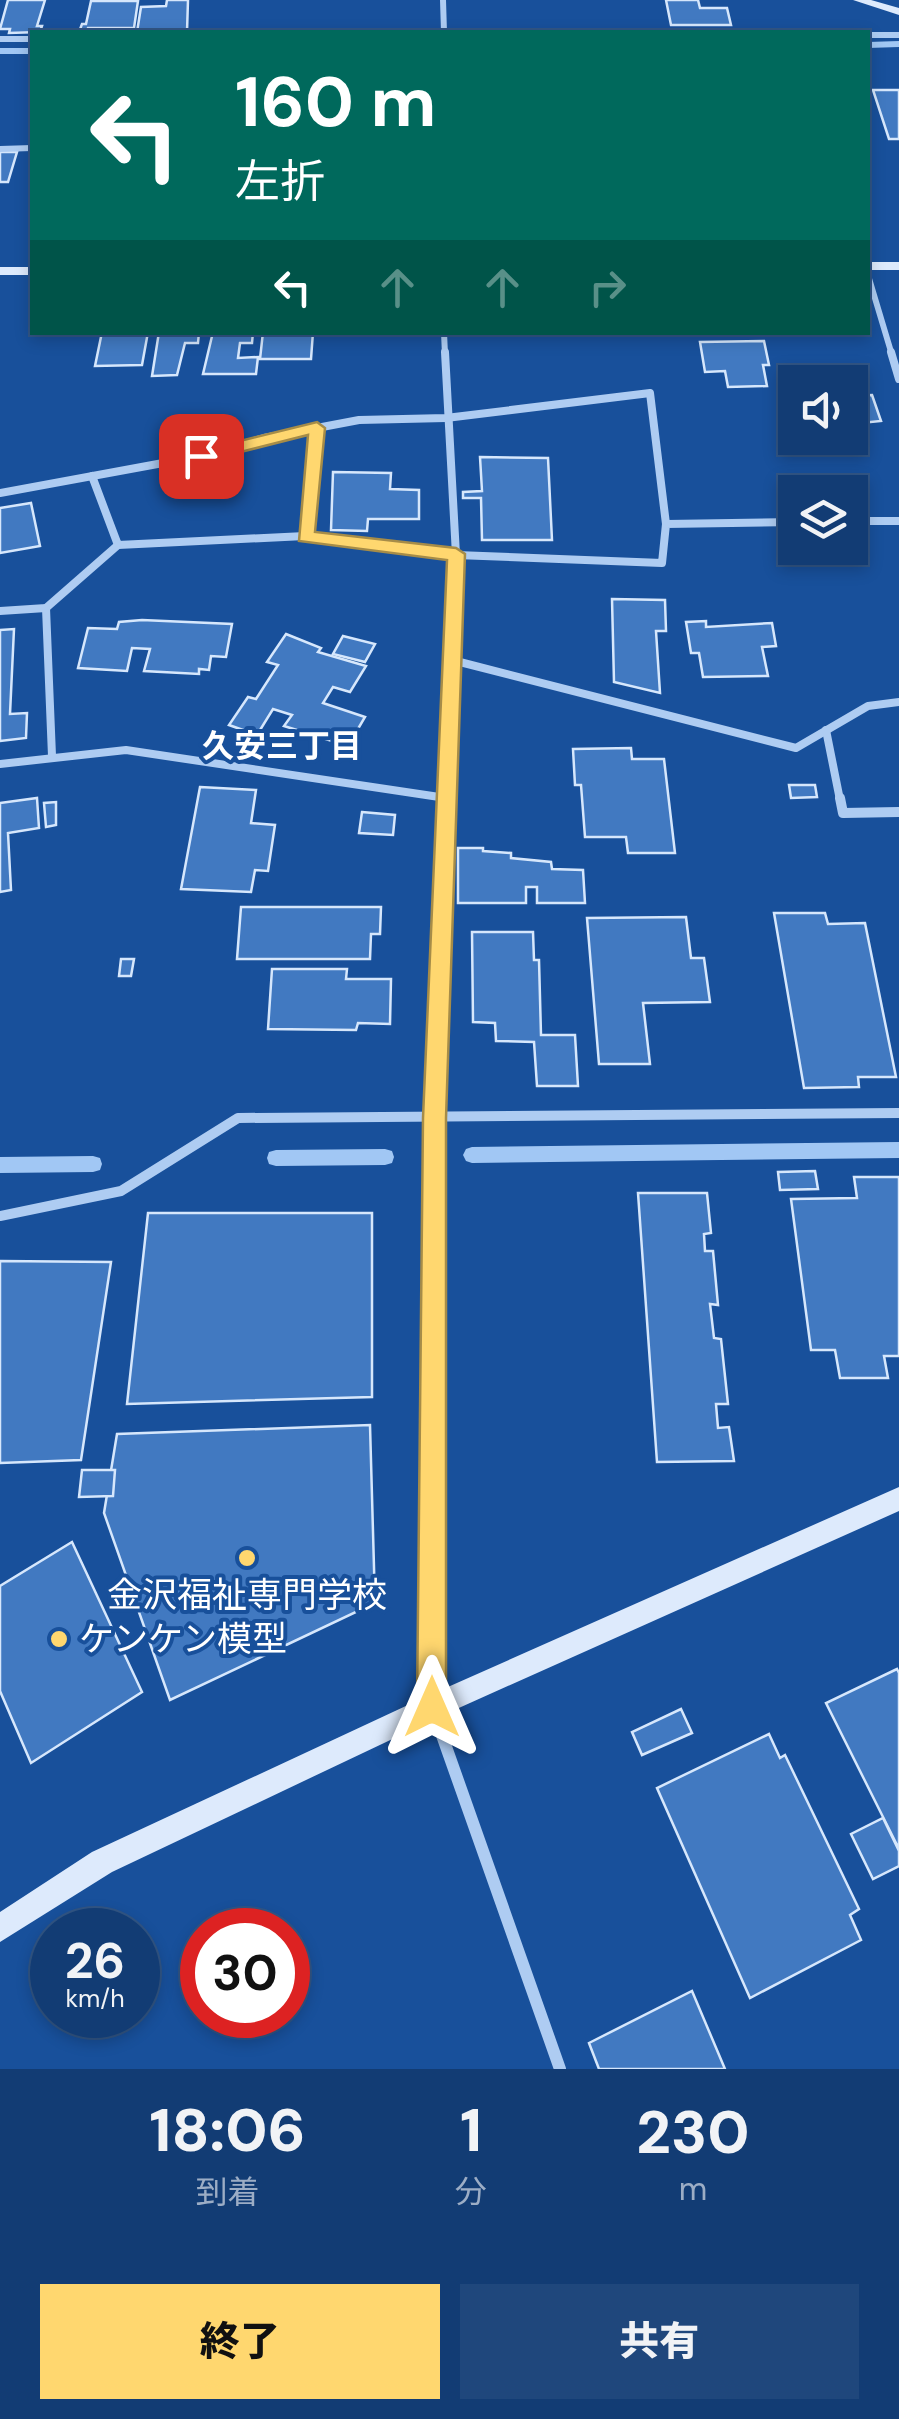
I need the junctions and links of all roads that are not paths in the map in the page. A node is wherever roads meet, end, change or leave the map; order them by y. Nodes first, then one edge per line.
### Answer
1 (443, 0) edge
2 (859, 0) edge
3 (899, 12) edge
4 (444, 30) edge
5 (870, 35) edge
6 (899, 35) edge
7 (0, 39) edge
8 (30, 39) edge
9 (30, 148) edge
10 (0, 149) edge
11 (870, 266) edge
12 (899, 266) edge
13 (0, 271) edge
14 (30, 271) edge
15 (870, 282) edge
16 (444, 335) edge
17 (899, 378) edge
18 (446, 418) junction
19 (317, 428) junction
20 (92, 476) junction
21 (0, 494) edge
22 (899, 521) edge
23 (778, 522) edge
24 (868, 522) edge
25 (666, 524) junction
26 (305, 536) junction
27 (118, 545) junction
28 (456, 554) junction
29 (46, 608) junction
30 (0, 611) edge
31 (452, 660) junction
32 (899, 702) edge
33 (826, 730) junction
34 (52, 756) junction
35 (0, 764) edge
36 (446, 798) junction
37 (899, 812) edge
38 (899, 1113) edge
39 (434, 1118) junction
40 (0, 1216) edge
41 (899, 1499) edge
42 (432, 1707) junction
43 (0, 1928) edge
44 (560, 2069) edge

1 - 4 street
2 - 3 street
5 - 6 street
7 - 8 street
9 - 10 street
11 - 12 street
13 - 14 street
15 - 17 street
16 - 18 street
18 - 19 street
18 - 25 street
18 - 28 street
19 - 20 street
19 - 26 street
20 - 21 street
20 - 27 street
22 - 24 street
23 - 25 street
25 - 28 street
26 - 27 street
26 - 28 street
27 - 29 street
28 - 31 street
29 - 30 street
29 - 34 street
31 - 33 street
31 - 36 street
32 - 33 street
33 - 37 street
34 - 35 street
34 - 36 street
36 - 39 street
38 - 39 street
39 - 40 street
39 - 42 street
41 - 42 street
42 - 43 street
42 - 44 street

